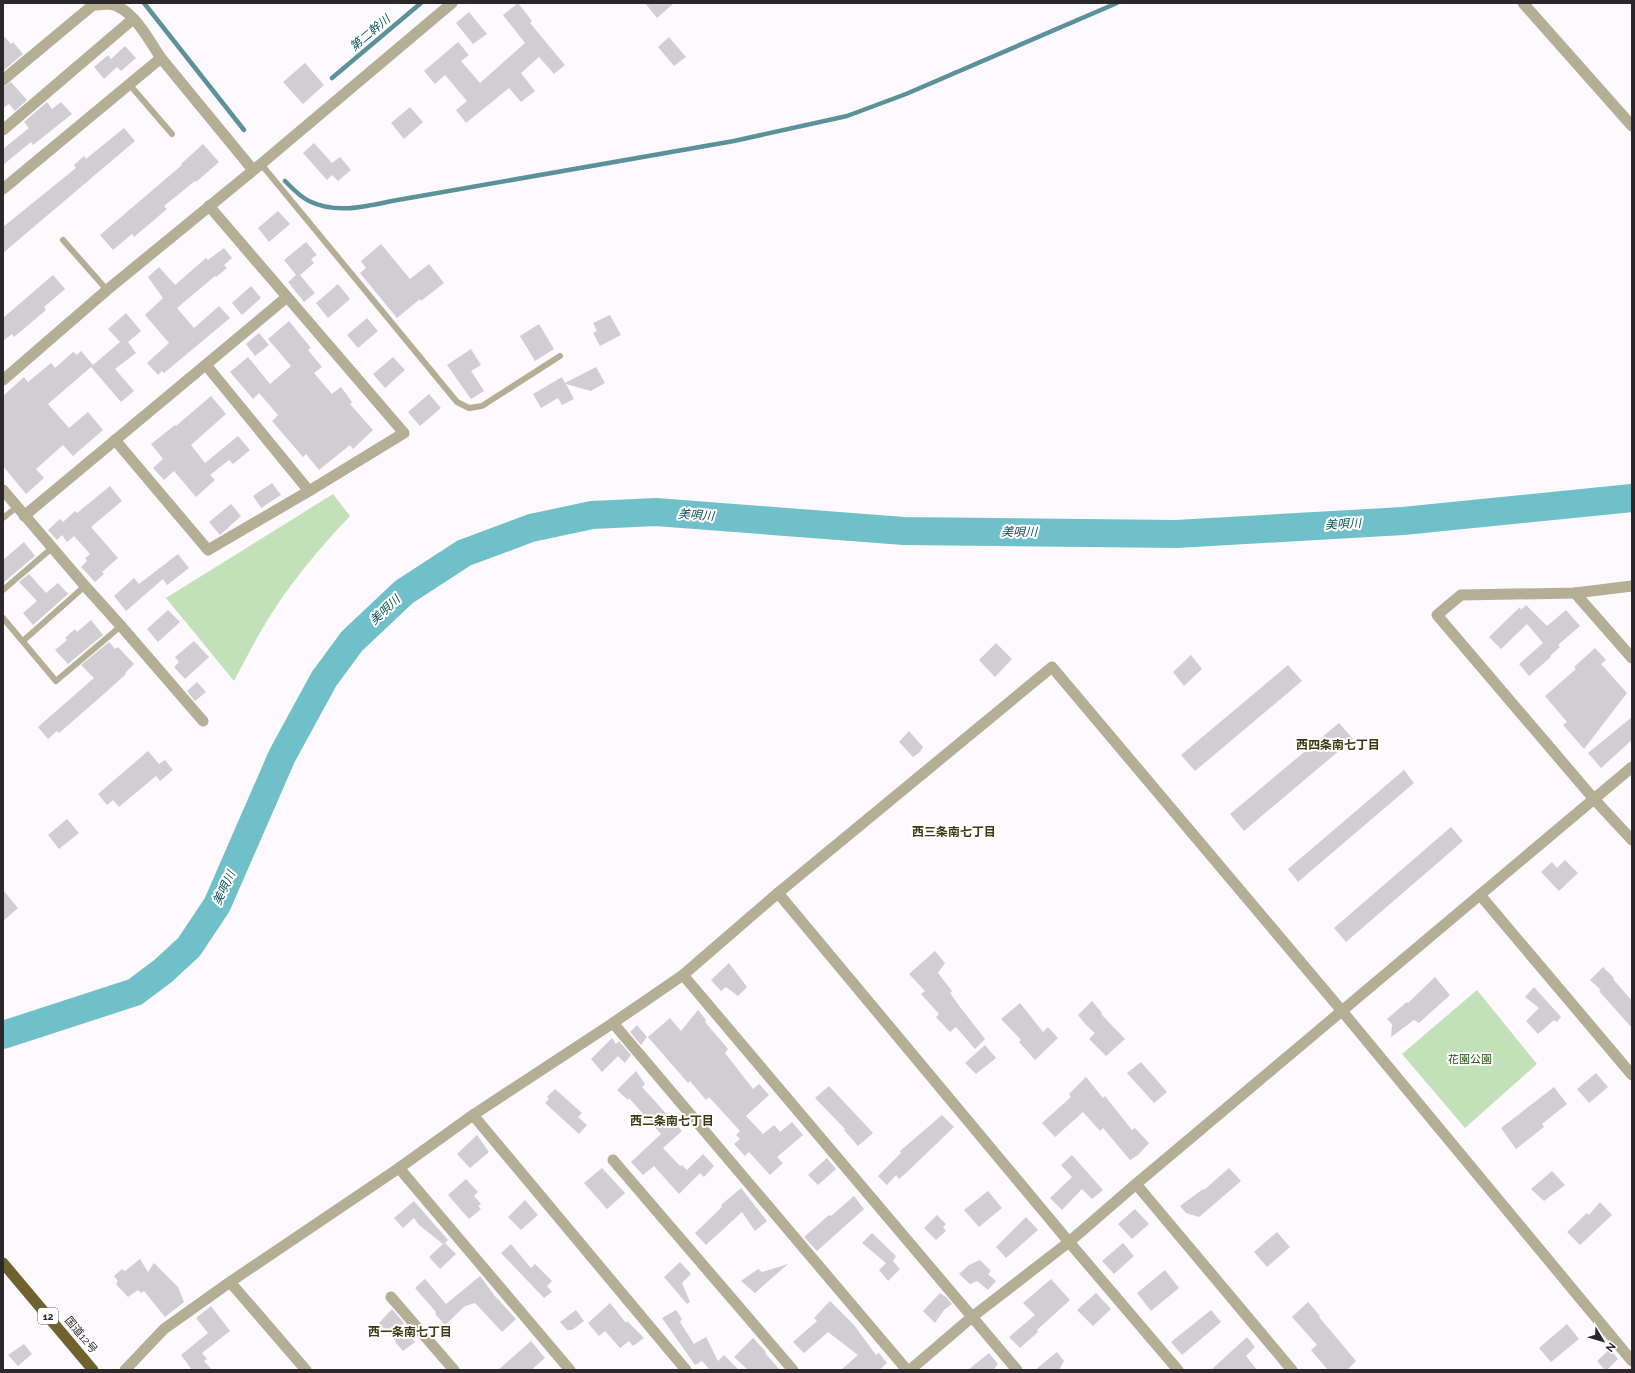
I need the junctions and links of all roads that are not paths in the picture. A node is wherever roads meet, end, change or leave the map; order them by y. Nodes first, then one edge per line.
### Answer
1 (452, 3) edge
2 (1523, 3) edge
3 (134, 19) junction
4 (161, 58) junction
5 (3, 80) edge
6 (129, 84) junction
7 (1632, 126) edge
8 (3, 130) edge
9 (172, 134) dead end
10 (257, 167) junction
11 (3, 189) edge
12 (209, 206) junction
13 (63, 240) dead end
14 (107, 290) junction
15 (287, 297) junction
16 (560, 356) dead end
17 (206, 365) junction
18 (3, 380) edge
19 (116, 440) junction
20 (3, 490) edge
21 (309, 491) junction
22 (20, 511) junction
23 (3, 518) edge
24 (52, 548) junction
25 (84, 586) junction
26 (1632, 586) edge
27 (3, 590) edge
28 (1575, 594) junction
29 (3, 618) edge
30 (121, 626) junction
31 (23, 641) junction
32 (1632, 658) edge
33 (203, 721) dead end
34 (1632, 767) edge
35 (1594, 798) junction
36 (1632, 840) edge
37 (778, 893) junction
38 (1480, 895) junction
39 (683, 975) junction
40 (1342, 1011) junction
41 (613, 1023) junction
42 (1632, 1075) edge
43 (474, 1115) junction
44 (613, 1160) dead end
45 (399, 1168) junction
46 (1136, 1184) junction
47 (1069, 1242) junction
48 (3, 1262) edge
49 (230, 1282) junction
50 (391, 1297) dead end
51 (972, 1317) junction
52 (1632, 1361) edge
53 (93, 1370) edge
54 (125, 1370) edge
55 (306, 1370) edge
56 (454, 1370) edge
57 (570, 1370) edge
58 (686, 1370) edge
59 (793, 1370) edge
60 (907, 1370) edge
61 (910, 1370) edge
62 (1017, 1370) edge
63 (1178, 1370) edge
64 (1292, 1370) edge

1 - 10 street
2 - 7 street
3 - 4 street
3 - 5 street
3 - 8 street
4 - 6 street
4 - 10 street
6 - 9 lane
6 - 11 street
10 - 12 street
10 - 16 lane
12 - 14 street
12 - 15 street
13 - 14 lane
14 - 18 street
15 - 17 street
15 - 21 street
17 - 19 street
17 - 21 street
19 - 21 street
19 - 22 street
20 - 22 street
22 - 23 lane
22 - 24 street
24 - 25 street
24 - 27 lane
25 - 30 street
25 - 31 lane
26 - 28 street
28 - 32 street
28 - 35 street
29 - 31 lane
30 - 31 lane
30 - 33 street
34 - 35 street
35 - 36 street
35 - 38 street
37 - 39 street
37 - 40 street
37 - 47 street
38 - 40 street
38 - 42 street
39 - 41 street
39 - 51 street
40 - 46 street
40 - 52 street
41 - 43 street
41 - 60 street
43 - 45 street
43 - 58 street
44 - 59 street
45 - 49 street
45 - 57 street
46 - 47 street
46 - 64 street
47 - 51 street
47 - 63 street
48 - 53 highway, 国道12号 / 12
49 - 54 street
49 - 55 street
50 - 56 street
51 - 61 street
51 - 62 street

